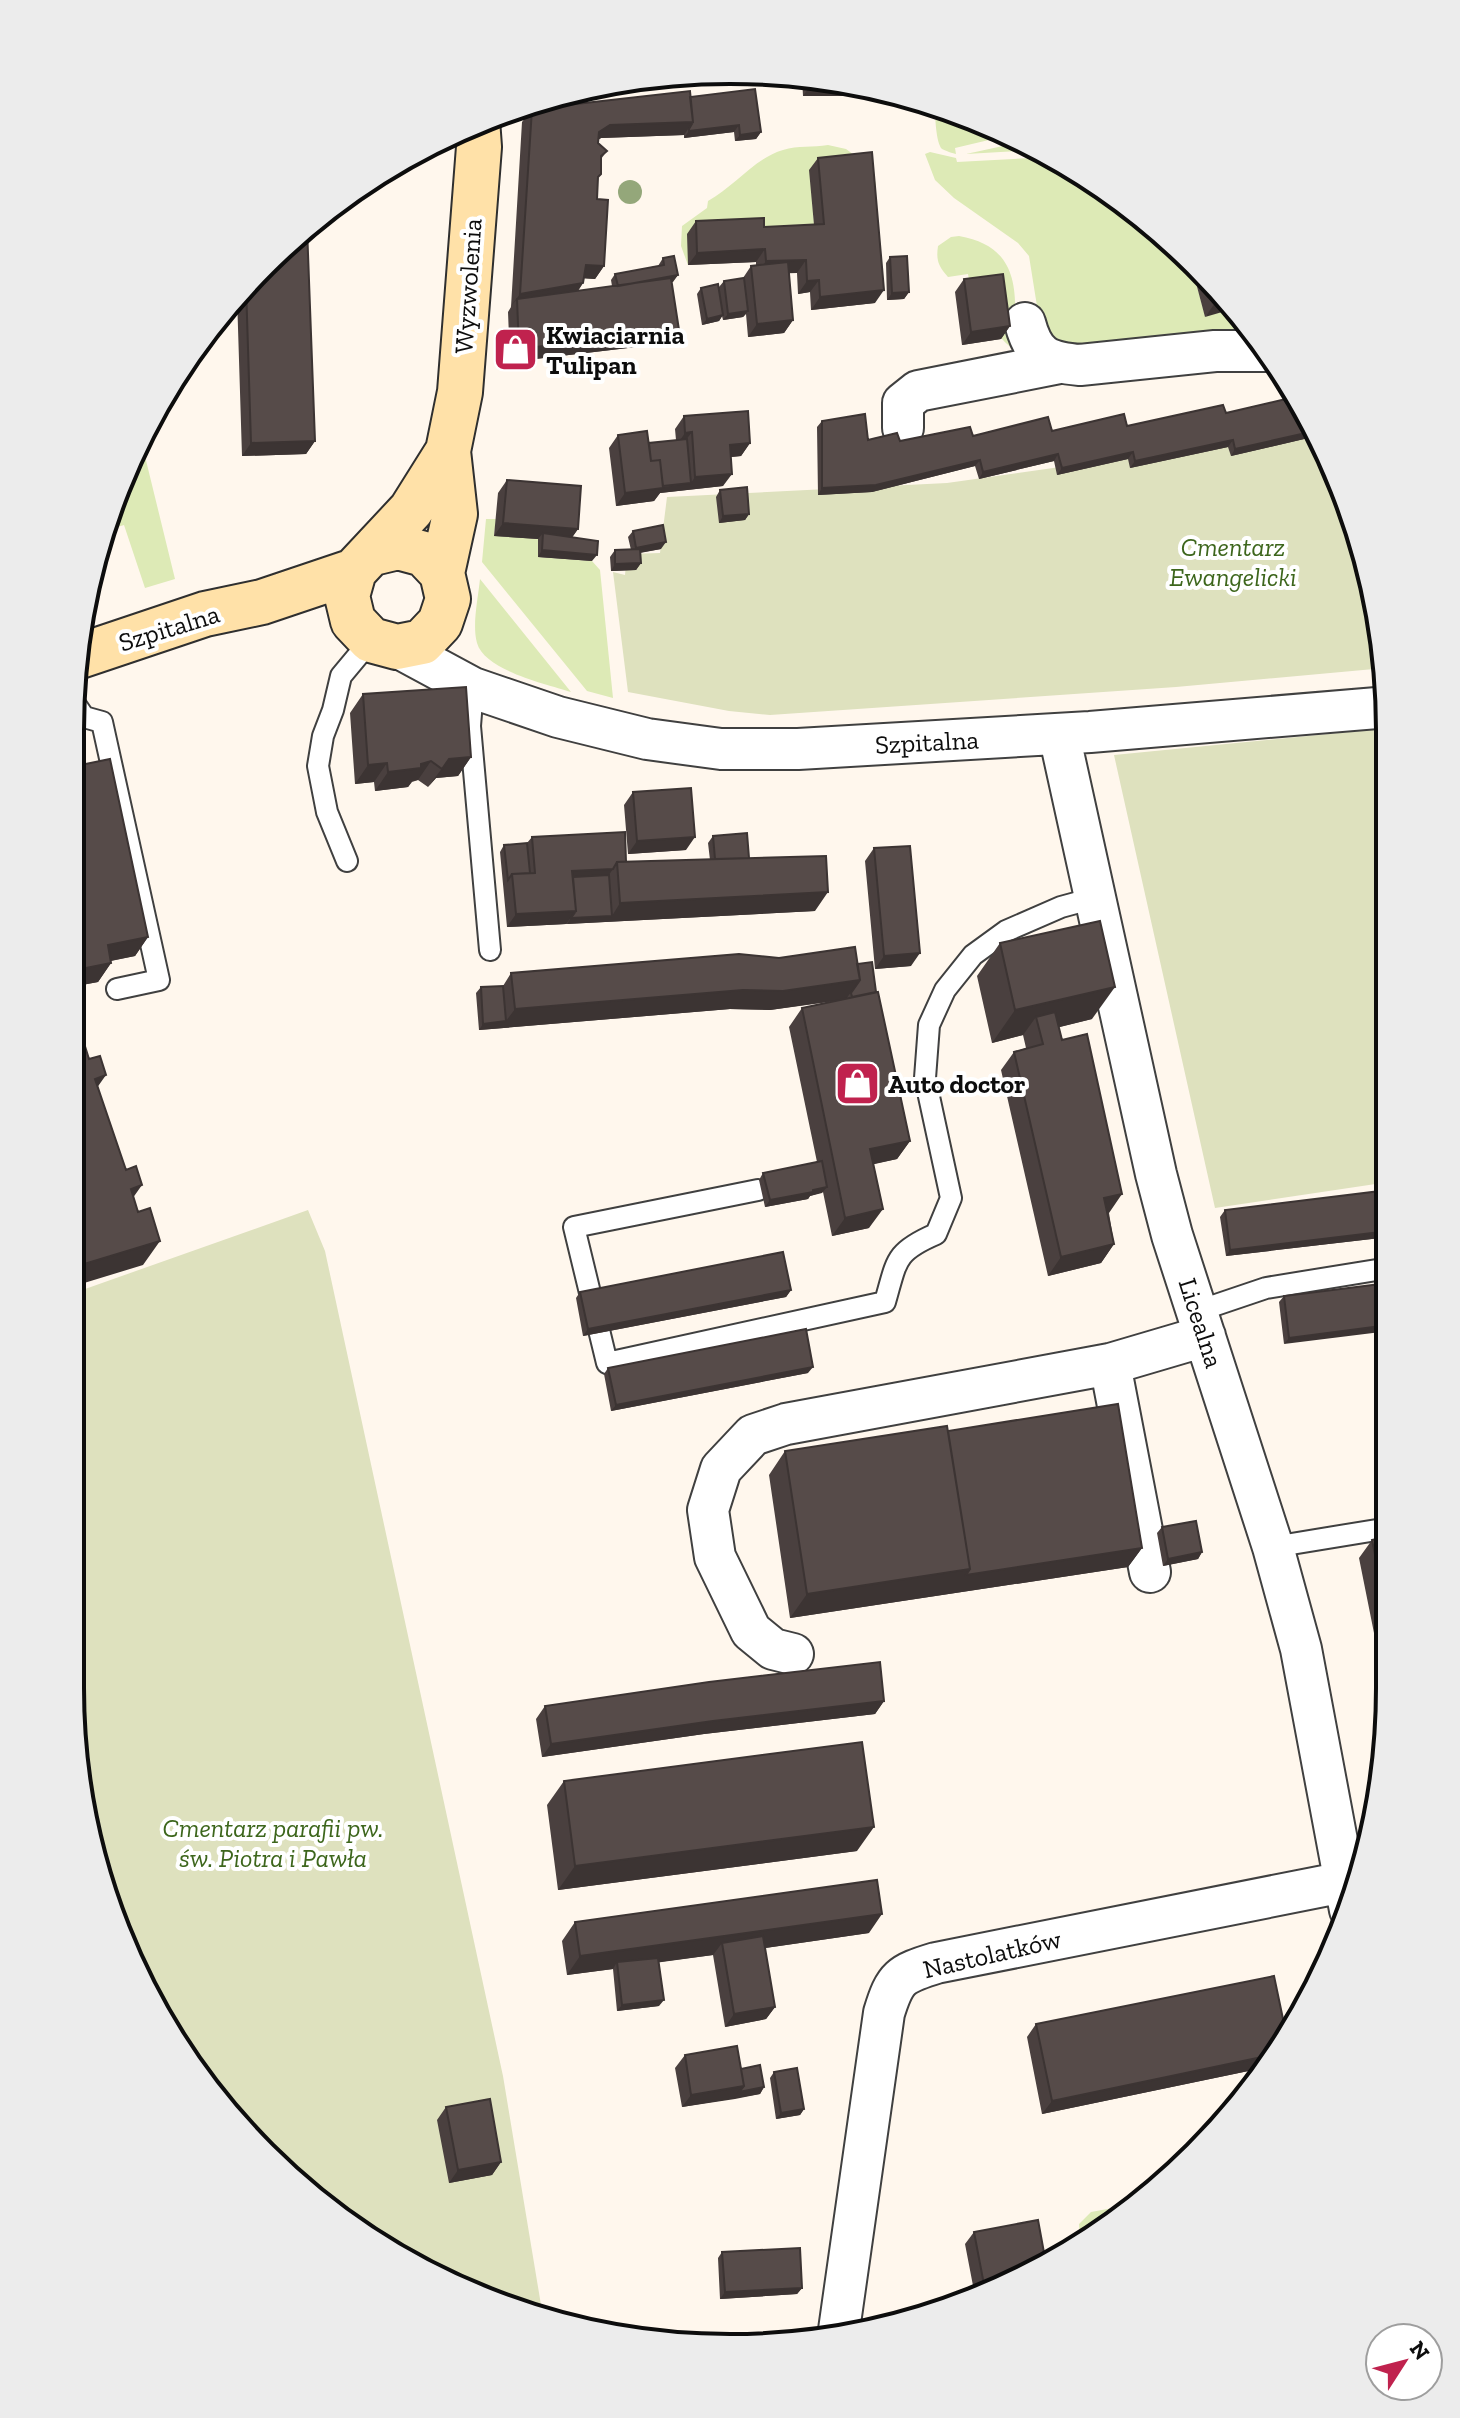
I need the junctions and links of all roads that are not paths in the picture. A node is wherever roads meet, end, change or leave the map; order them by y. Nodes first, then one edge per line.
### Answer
1 (478, 135) edge
2 (1025, 323) dead end
3 (1253, 351) edge
4 (1060, 363) junction
5 (903, 428) dead end
6 (448, 451) junction
7 (364, 562) junction
8 (442, 573) junction
9 (262, 602) junction
10 (440, 623) junction
11 (374, 636) junction
12 (89, 653) edge
13 (473, 688) junction
14 (1375, 708) edge
15 (84, 717) edge
16 (1059, 734) junction
17 (347, 861) dead end
18 (1094, 898) junction
19 (490, 950) dead end
20 (117, 989) dead end
21 (758, 1190) dead end
22 (1376, 1270) edge
23 (1202, 1324) junction
24 (1110, 1364) junction
25 (1376, 1530) edge
26 (1273, 1547) junction
27 (1150, 1572) dead end
28 (793, 1654) dead end
29 (1345, 1886) edge
30 (1342, 1897) edge
31 (840, 2324) edge

1 - 6 street, Wyzwolenia
2 - 4 street
3 - 4 street
4 - 5 street
6 - 7 street, Wyzwolenia
6 - 8 street, Wyzwolenia
7 - 8 street
7 - 9 street, Szpitalna
7 - 11 street
8 - 10 street
9 - 11 street, Szpitalna
9 - 12 street, Szpitalna
10 - 11 street
10 - 13 street
11 - 13 street, Szpitalna
11 - 17 lane
13 - 16 street, Szpitalna
13 - 19 lane
14 - 16 street, Szpitalna
15 - 20 lane
16 - 18 street, Licealna
18 - 21 lane
18 - 23 street, Licealna
22 - 23 lane
23 - 24 street
23 - 26 street, Licealna
24 - 27 street
24 - 28 street
25 - 26 lane
26 - 29 street, Licealna
30 - 31 street, Nastolatków

